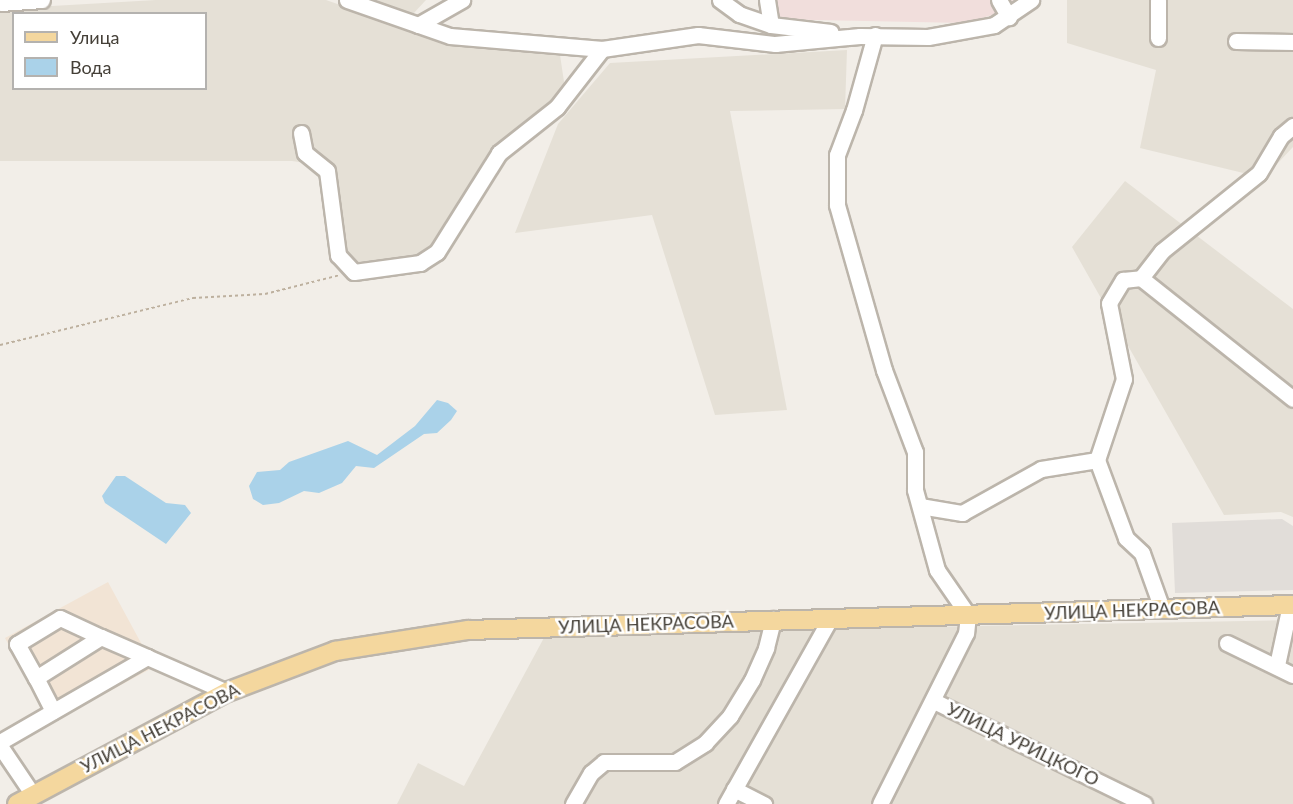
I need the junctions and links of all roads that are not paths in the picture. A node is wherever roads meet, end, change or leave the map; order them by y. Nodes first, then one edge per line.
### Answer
1 (42, 0) edge
2 (347, 0) edge
3 (462, 0) edge
4 (720, 0) edge
5 (767, 0) edge
6 (999, 0) edge
7 (1031, 0) edge
8 (1158, 0) edge
9 (0, 3) edge
10 (1009, 17) junction
11 (418, 25) junction
12 (771, 25) junction
13 (868, 35) junction
14 (1158, 38) dead end
15 (1236, 41) dead end
16 (1293, 42) edge
17 (602, 49) junction
18 (1293, 126) edge
19 (301, 133) dead end
20 (1141, 278) junction
21 (1293, 399) edge
22 (1097, 460) junction
23 (920, 506) junction
24 (1292, 605) edge
25 (1162, 609) junction
26 (968, 615) junction
27 (773, 619) junction
28 (830, 619) junction
29 (101, 637) junction
30 (1227, 643) dead end
31 (147, 657) junction
32 (1277, 665) junction
33 (1293, 675) edge
34 (36, 678) junction
35 (227, 692) junction
36 (934, 701) junction
37 (53, 711) junction
38 (0, 744) edge
39 (734, 789) junction
40 (33, 795) junction
41 (17, 804) edge
42 (573, 804) edge
43 (726, 804) edge
44 (764, 804) edge
45 (880, 804) edge
46 (1144, 804) edge

1 - 9 street
2 - 11 street
3 - 11 street
4 - 12 street
5 - 12 street
6 - 10 street
7 - 10 street
8 - 14 street
10 - 13 street
11 - 17 street
12 - 13 street
13 - 17 street
13 - 23 street
15 - 16 street
17 - 19 street
18 - 20 street
20 - 21 street
20 - 22 street
22 - 23 street
22 - 25 street
23 - 26 street
24 - 25 main road, УЛИЦА НЕКРАСОВА
24 - 32 street
25 - 26 main road, УЛИЦА НЕКРАСОВА
26 - 28 main road, УЛИЦА НЕКРАСОВА
26 - 36 street
27 - 28 main road, УЛИЦА НЕКРАСОВА
27 - 35 main road, УЛИЦА НЕКРАСОВА
27 - 42 street
28 - 39 street
29 - 31 street
29 - 34 street
29 - 34 street
30 - 32 street
31 - 35 street
31 - 37 street
32 - 33 street
34 - 37 street
35 - 40 main road, УЛИЦА НЕКРАСОВА
36 - 45 street
36 - 46 street, УЛИЦА УРИЦКОГО
37 - 38 street
38 - 40 street
39 - 43 street
39 - 44 street
40 - 41 main road, УЛИЦА НЕКРАСОВА

